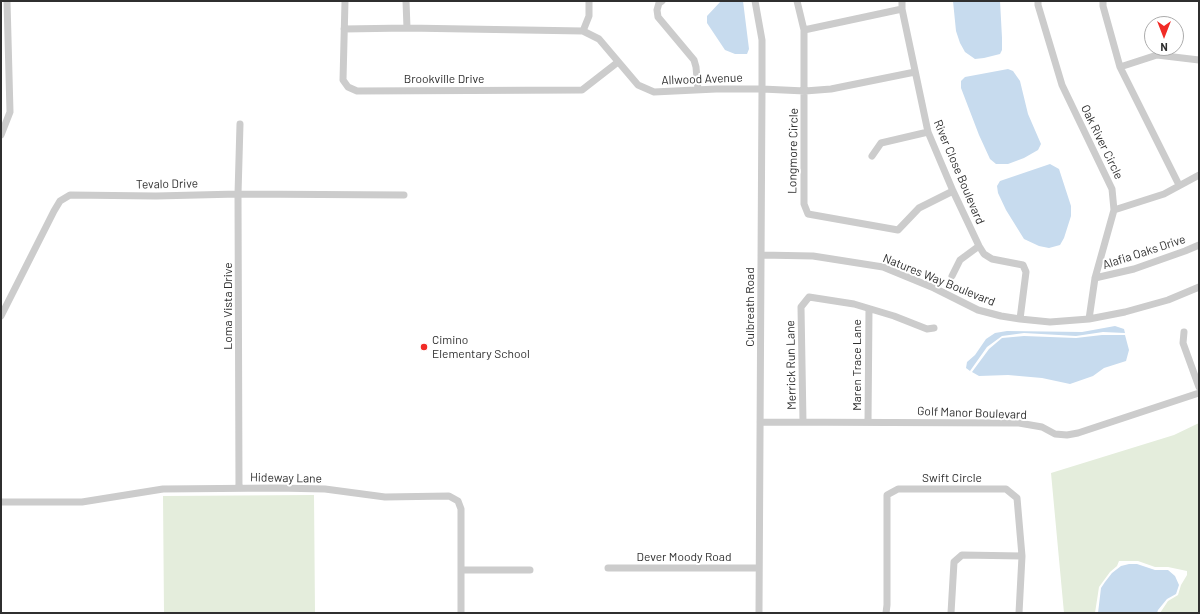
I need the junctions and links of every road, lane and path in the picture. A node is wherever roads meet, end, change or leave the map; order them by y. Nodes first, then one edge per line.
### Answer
1 (7, 1) edge
2 (344, 1) edge
3 (406, 1) edge
4 (589, 1) edge
5 (662, 1) edge
6 (755, 1) edge
7 (797, 1) edge
8 (902, 1) edge
9 (1038, 1) edge
10 (1103, 1) edge
11 (902, 9) junction
12 (407, 28) junction
13 (344, 29) junction
14 (804, 30) junction
15 (583, 31) junction
16 (1199, 60) edge
17 (618, 62) junction
18 (1120, 67) junction
19 (915, 72) junction
20 (762, 89) junction
21 (698, 90) junction
22 (805, 91) junction
23 (240, 124) dead end
24 (928, 132) junction
25 (1, 136) edge
26 (872, 156) dead end
27 (1199, 175) edge
28 (1179, 185) junction
29 (953, 191) junction
30 (238, 194) junction
31 (404, 195) dead end
32 (1114, 210) junction
33 (1199, 245) edge
34 (979, 246) junction
35 (761, 255) junction
36 (952, 276) dead end
37 (1095, 278) junction
38 (1199, 287) edge
39 (869, 309) junction
40 (1, 316) edge
41 (1020, 319) junction
42 (1089, 319) junction
43 (934, 328) dead end
44 (1184, 332) dead end
45 (1199, 387) edge
46 (1199, 393) edge
47 (760, 422) junction
48 (803, 422) junction
49 (868, 422) junction
50 (240, 488) junction
51 (1, 502) edge
52 (1022, 556) junction
53 (608, 568) dead end
54 (759, 568) junction
55 (462, 570) junction
56 (530, 570) dead end
57 (461, 613) edge
58 (759, 613) edge
59 (886, 613) edge
60 (951, 613) edge
61 (1020, 613) edge

1 - 25 street
2 - 13 street, Brookville Drive
3 - 12 street
4 - 15 street
5 - 21 street
6 - 20 street, Culbreath Road
7 - 14 street, Longmore Circle
8 - 11 street, River Close Boulevard
9 - 32 street, Oak River Circle
10 - 18 street
11 - 14 street
11 - 19 street, River Close Boulevard
12 - 13 street, Allwood Avenue
12 - 15 street, Allwood Avenue
13 - 17 street, Brookville Drive
14 - 22 street, Longmore Circle
15 - 17 street, Allwood Avenue
16 - 18 street
17 - 21 street, Allwood Avenue
18 - 28 street
19 - 22 street, Allwood Avenue
19 - 24 street, River Close Boulevard
20 - 21 street, Allwood Avenue
20 - 22 street, Allwood Avenue
20 - 35 street, Culbreath Road
22 - 29 street, Longmore Circle
23 - 30 street, Loma Vista Drive
24 - 26 street
24 - 29 street, River Close Boulevard
27 - 28 street
28 - 32 street
29 - 34 street, River Close Boulevard
30 - 31 street, Tevalo Drive
30 - 40 street, Tevalo Drive
30 - 50 street, Loma Vista Drive
32 - 37 street, Oak River Circle
33 - 37 street, Alafia Oaks Drive
34 - 36 street
34 - 41 street, River Close Boulevard
35 - 41 street, Natures Way Boulevard
35 - 47 street, Culbreath Road
37 - 42 street, Oak River Circle
38 - 42 street, Natures Way Boulevard
39 - 43 street, Merrick Run Lane
39 - 48 street, Merrick Run Lane
39 - 49 street, Maren Trace Lane
41 - 42 street, Natures Way Boulevard
44 - 45 street
46 - 49 street, Golf Manor Boulevard
47 - 48 street, Golf Manor Boulevard
47 - 54 street, Culbreath Road
48 - 49 street, Golf Manor Boulevard
50 - 51 street, Hideway Lane
50 - 55 street, Hideway Lane
52 - 59 street, Swift Circle
52 - 60 street
52 - 61 street, Swift Circle
53 - 54 street, Dever Moody Road
54 - 58 street, Culbreath Road
55 - 56 street
55 - 57 street, Hideway Lane

